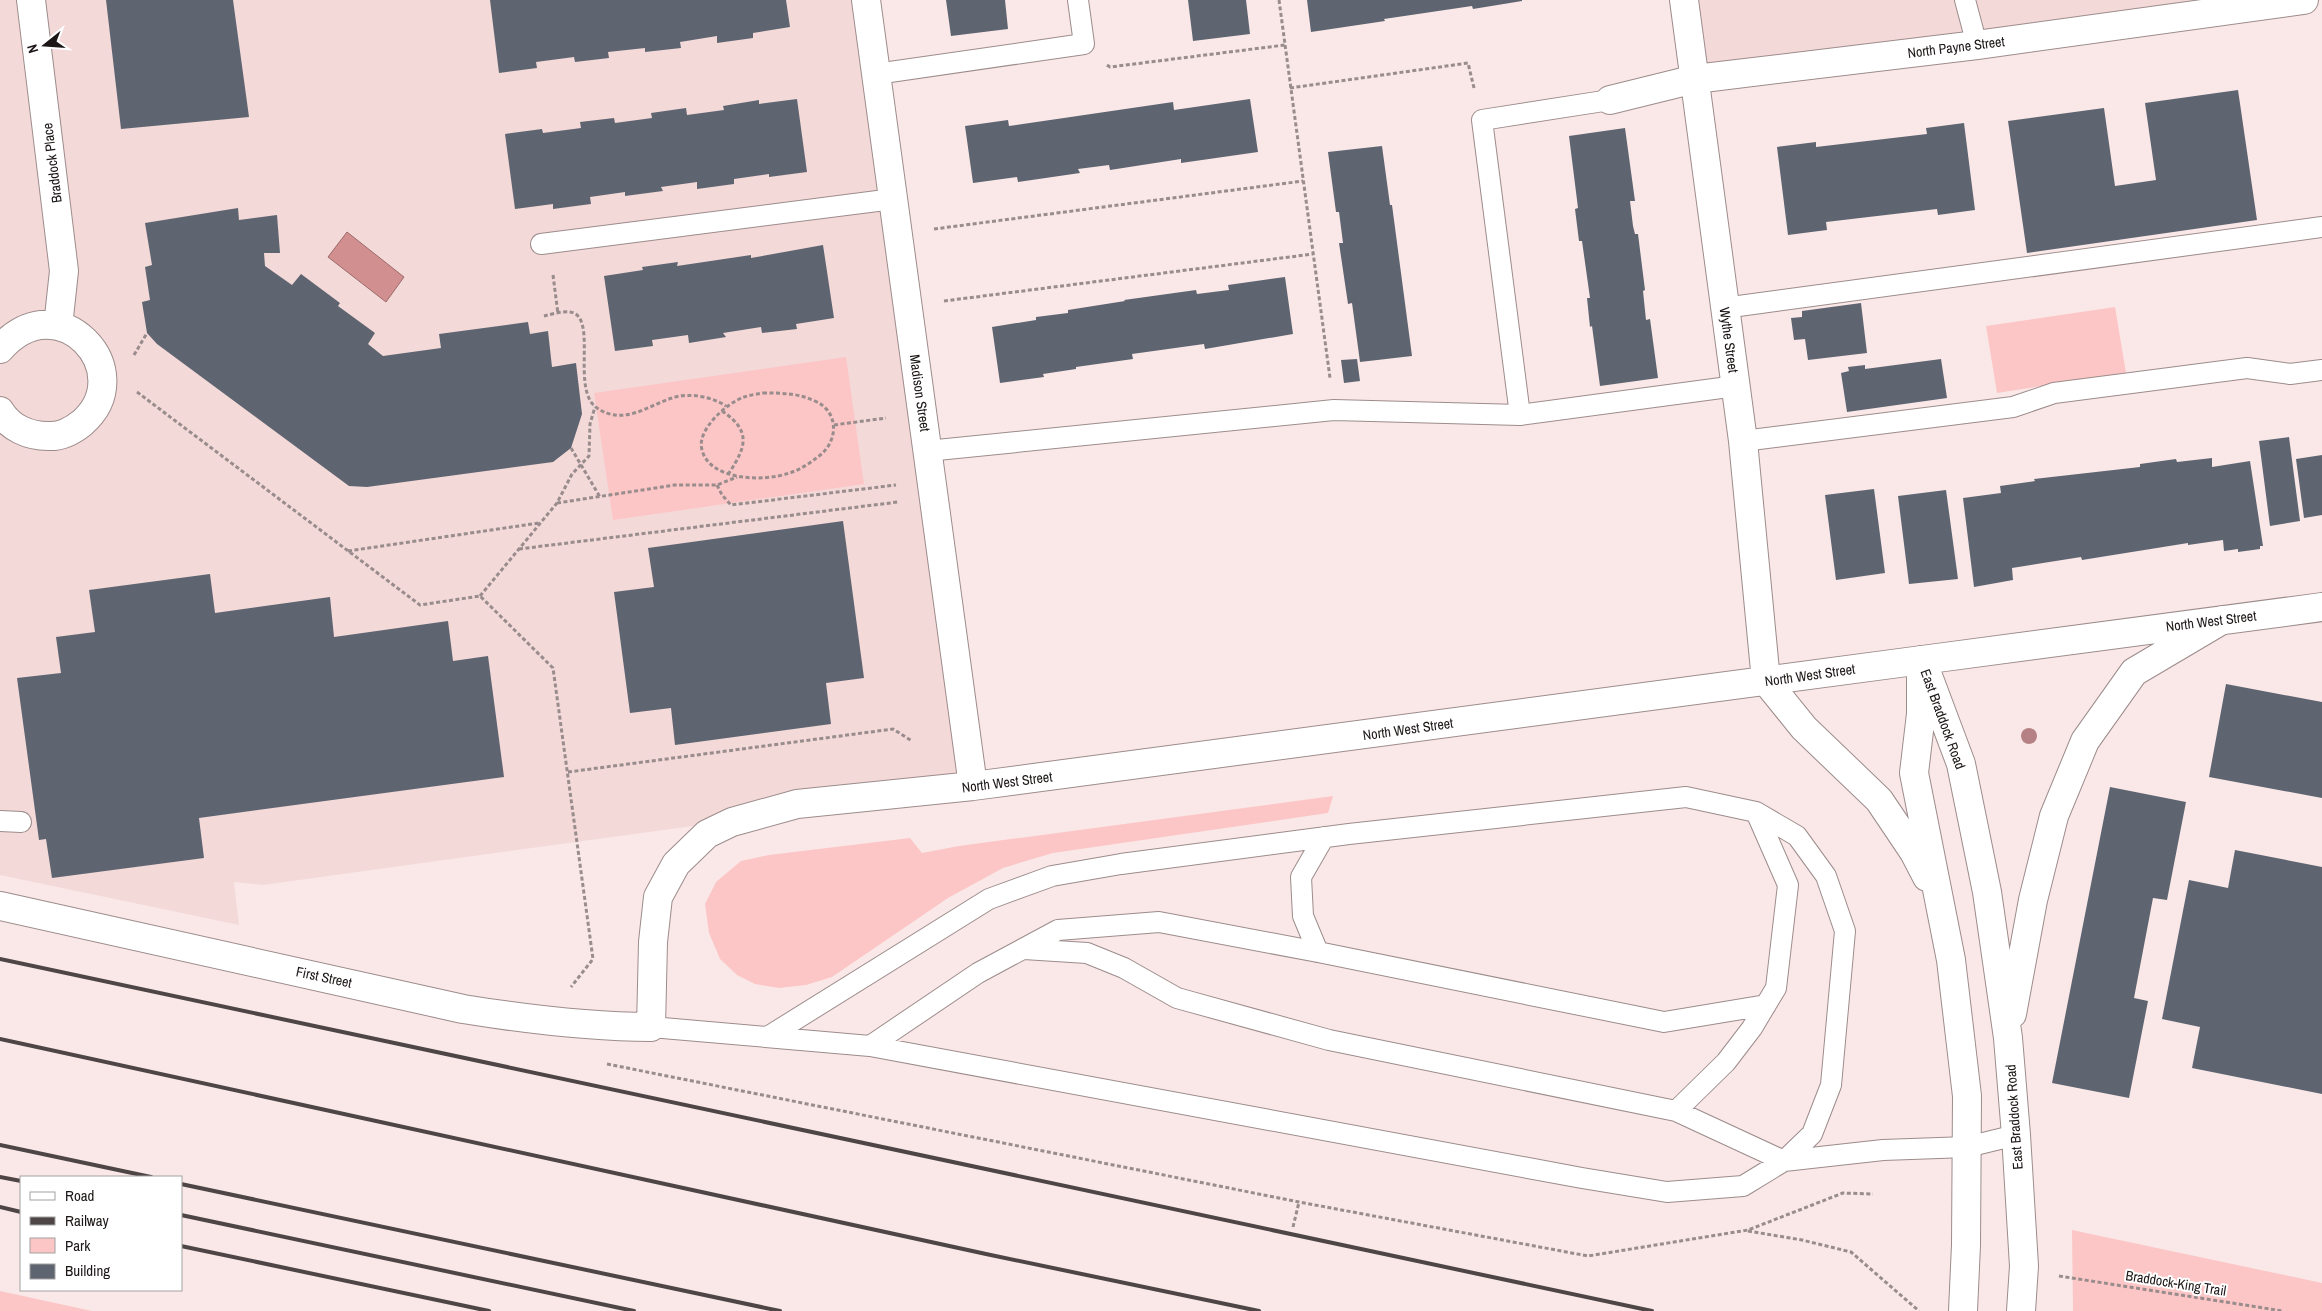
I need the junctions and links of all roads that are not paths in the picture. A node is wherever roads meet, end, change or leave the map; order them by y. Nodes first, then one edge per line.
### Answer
1 (31, 0) edge
2 (866, 0) edge
3 (1078, 0) edge
4 (1684, 0) edge
5 (1965, 0) edge
6 (2304, 0) edge
7 (1977, 45) junction
8 (876, 74) junction
9 (1695, 79) junction
10 (1610, 100) joint
11 (893, 199) junction
12 (2322, 227) edge
13 (545, 244) road end
14 (1724, 308) junction
15 (58, 326) junction
16 (3, 342) edge
17 (2322, 370) edge
18 (1736, 386) junction
19 (0, 411) edge
20 (1520, 415) junction
21 (1743, 441) junction
22 (927, 451) junction
23 (2322, 607) edge
24 (2222, 620) junction
25 (1922, 660) junction
26 (1766, 681) junction
27 (973, 786) junction
28 (1756, 812) junction
29 (0, 821) edge
30 (21, 822) dead end
31 (1324, 837) junction
32 (1940, 902) junction
33 (0, 906) edge
34 (1024, 949) junction
35 (1318, 952) junction
36 (1766, 1005) junction
37 (651, 1027) junction
38 (769, 1036) junction
39 (2008, 1038) junction
40 (870, 1046) junction
41 (1676, 1111) junction
42 (2016, 1135) junction
43 (1968, 1146) junction
44 (1784, 1161) junction
45 (1963, 1311) edge
46 (2022, 1311) edge

1 - 15 street, Braddock Place
2 - 8 street, Madison Street
3 - 8 lane
4 - 9 street, Wythe Street
5 - 7 lane
6 - 7 street, North Payne Street
7 - 9 street, North Payne Street
8 - 11 street, Madison Street
9 - 10 street, North Payne Street
9 - 14 street, Wythe Street
10 - 20 lane
11 - 13 lane
11 - 22 street, Madison Street
12 - 14 lane
14 - 18 street, Wythe Street
15 - 16 street
15 - 19 street
17 - 21 lane
18 - 20 lane
18 - 21 street, Wythe Street
20 - 22 lane
21 - 26 street, Wythe Street
22 - 27 street, Madison Street
23 - 24 street, North West Street
24 - 25 street, North West Street
24 - 39 street
25 - 26 street, North West Street
25 - 32 street, East Braddock Road
25 - 39 street, East Braddock Road
26 - 27 street, North West Street
26 - 32 street
27 - 37 street, North West Street
28 - 31 lane
28 - 36 lane
28 - 44 lane
29 - 30 lane
31 - 35 lane
31 - 38 lane
32 - 43 street, East Braddock Road
33 - 37 street, First Street
34 - 35 lane
34 - 40 lane
34 - 41 lane
35 - 36 lane
36 - 41 lane
37 - 38 lane
38 - 40 lane
39 - 42 street, East Braddock Road
40 - 44 lane
41 - 44 lane
42 - 43 lane
42 - 46 street, East Braddock Road
43 - 44 lane
43 - 45 street, East Braddock Road

